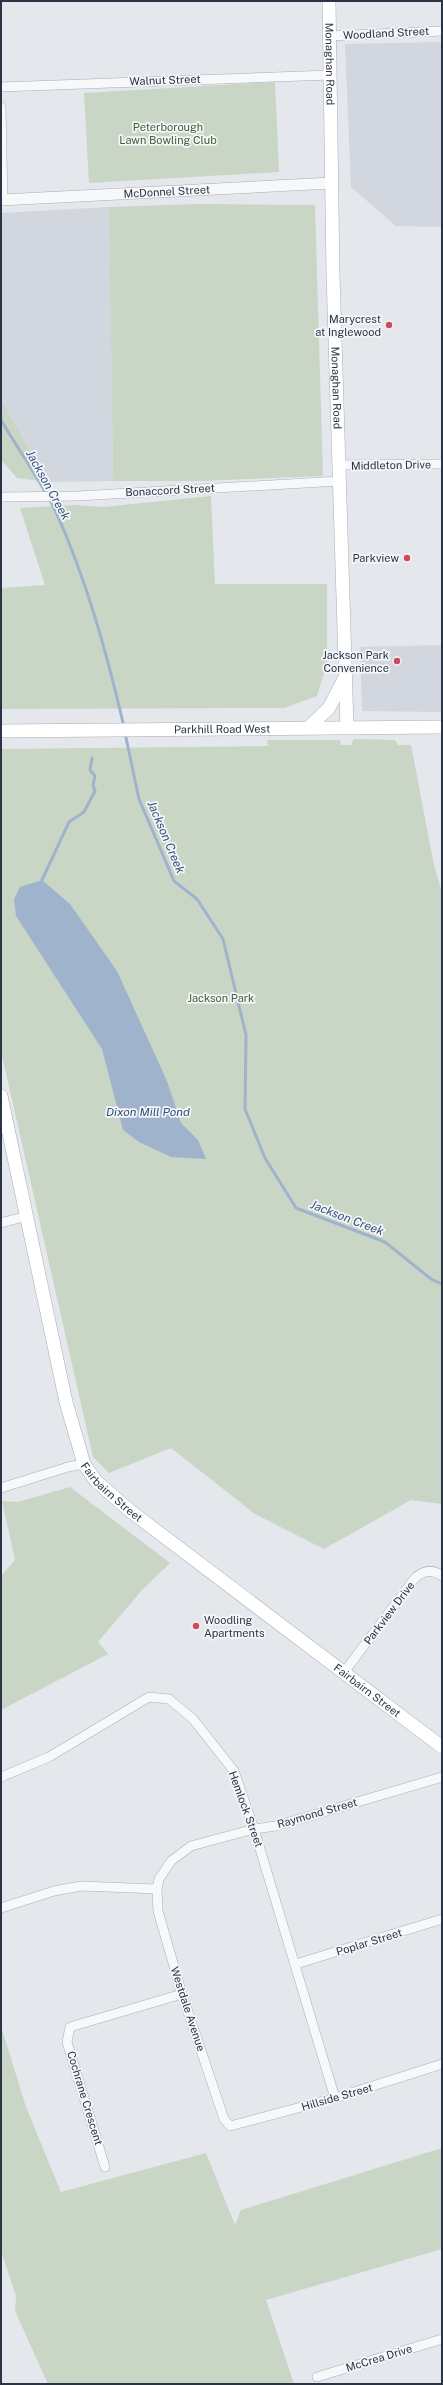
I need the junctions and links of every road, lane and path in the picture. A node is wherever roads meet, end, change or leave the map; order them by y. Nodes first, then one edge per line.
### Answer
1 (328, 1) edge
2 (442, 30) edge
3 (330, 36) junction
4 (330, 74) junction
5 (1, 87) edge
6 (1, 107) edge
7 (332, 183) junction
8 (2, 200) edge
9 (442, 464) edge
10 (339, 466) junction
11 (340, 481) junction
12 (1, 497) edge
13 (346, 675) junction
14 (442, 726) edge
15 (309, 727) junction
16 (347, 727) junction
17 (1, 731) edge
18 (2, 1102) edge
19 (27, 1216) junction
20 (1, 1223) edge
21 (84, 1464) junction
22 (1, 1488) edge
23 (442, 1576) edge
24 (345, 1671) junction
25 (442, 1747) edge
26 (1, 1777) edge
27 (442, 1777) edge
28 (254, 1829) junction
29 (157, 1889) junction
30 (1, 1908) edge
31 (442, 1919) edge
32 (296, 1964) junction
33 (182, 1994) junction
34 (442, 2064) edge
35 (335, 2098) junction
36 (230, 2126) joint
37 (105, 2167) dead end
38 (442, 2339) edge
39 (317, 2377) dead end

1 - 3 main road, Monaghan Road
2 - 3 street, Woodland Street
3 - 4 main road, Monaghan Road
4 - 5 street, Walnut Street
4 - 7 main road, Monaghan Road
6 - 8 street
7 - 8 street, McDonnel Street
7 - 10 main road, Monaghan Road
9 - 10 street, Middleton Drive
10 - 11 main road, Monaghan Road
11 - 12 street, Bonaccord Street
11 - 13 main road, Monaghan Road
13 - 15 main road
13 - 16 main road, Monaghan Road
14 - 16 main road, Parkhill Road West
15 - 16 main road, Parkhill Road West
15 - 17 main road, Parkhill Road West
18 - 19 main road, Fairbairn Street
19 - 20 street
19 - 21 main road, Fairbairn Street
21 - 22 street
21 - 24 main road, Fairbairn Street
23 - 24 street, Parkview Drive
24 - 25 main road, Fairbairn Street
26 - 28 street, Hemlock Street
27 - 28 street, Raymond Street
28 - 29 street, Raymond Street
28 - 32 street, Hemlock Street
29 - 30 street
29 - 33 street, Westdale Avenue
31 - 32 street, Poplar Street
32 - 35 street, Hemlock Street
33 - 36 street, Westdale Avenue
33 - 37 street, Cochrane Crescent
34 - 35 street, Hillside Street
35 - 36 street, Hillside Street
38 - 39 street, McCrea Drive

